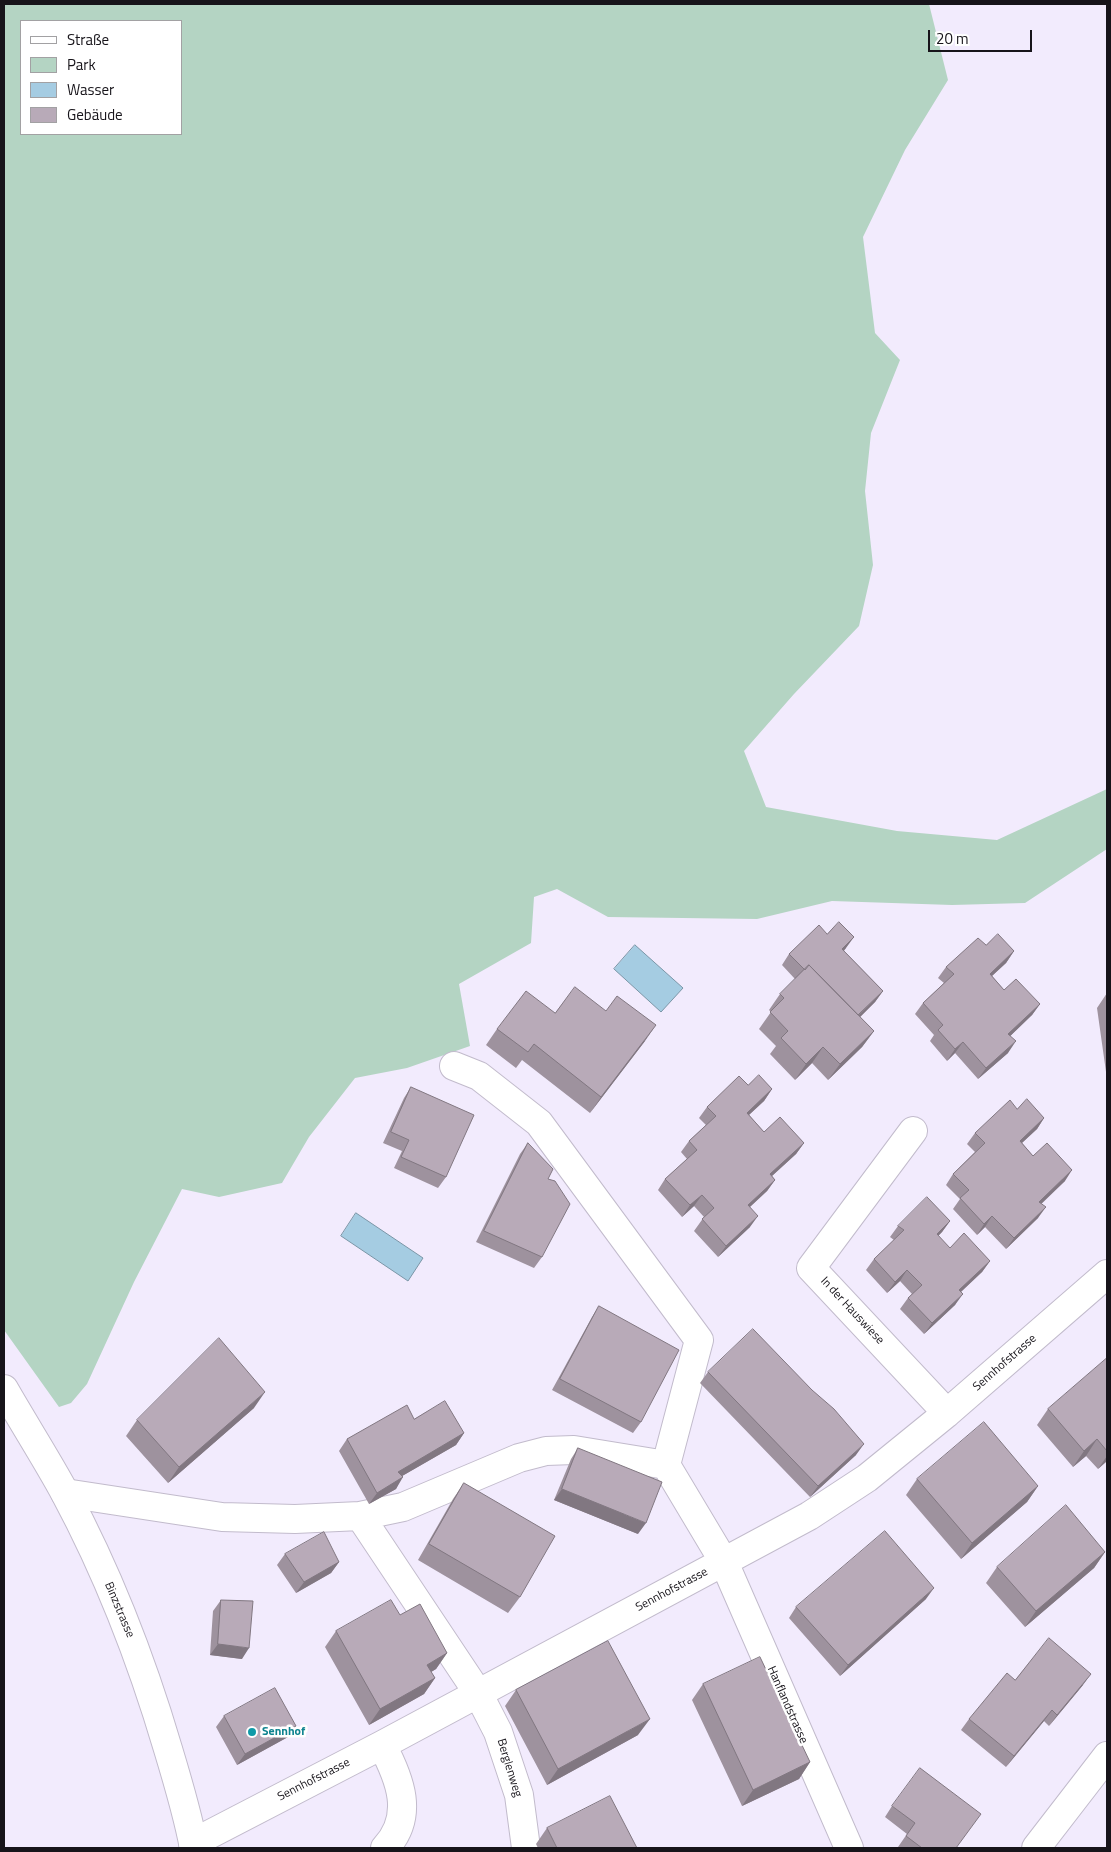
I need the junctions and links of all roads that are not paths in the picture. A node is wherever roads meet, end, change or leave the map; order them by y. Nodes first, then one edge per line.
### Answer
1 (454, 1066) dead end
2 (913, 1132) dead end
3 (1107, 1274) edge
4 (4, 1389) edge
5 (947, 1413) junction
6 (666, 1465) junction
7 (65, 1494) junction
8 (360, 1516) junction
9 (724, 1562) junction
10 (478, 1693) junction
11 (382, 1745) junction
12 (1107, 1756) edge
13 (194, 1845) edge
14 (385, 1848) edge
15 (526, 1848) edge
16 (849, 1848) edge
17 (1036, 1848) edge

1 - 6 street
2 - 5 street, In der Hauswiese
3 - 5 street, Sennhofstrasse
4 - 7 street, Binzstrasse
5 - 9 street, Sennhofstrasse
6 - 8 street
6 - 9 street, Hanflandstrasse
7 - 8 street
7 - 13 street, Binzstrasse
8 - 10 street, Berglenweg
9 - 10 street, Sennhofstrasse
9 - 16 street, Hanflandstrasse
10 - 11 street, Sennhofstrasse
10 - 15 street, Berglenweg
11 - 13 street, Sennhofstrasse
11 - 14 street
12 - 17 street

